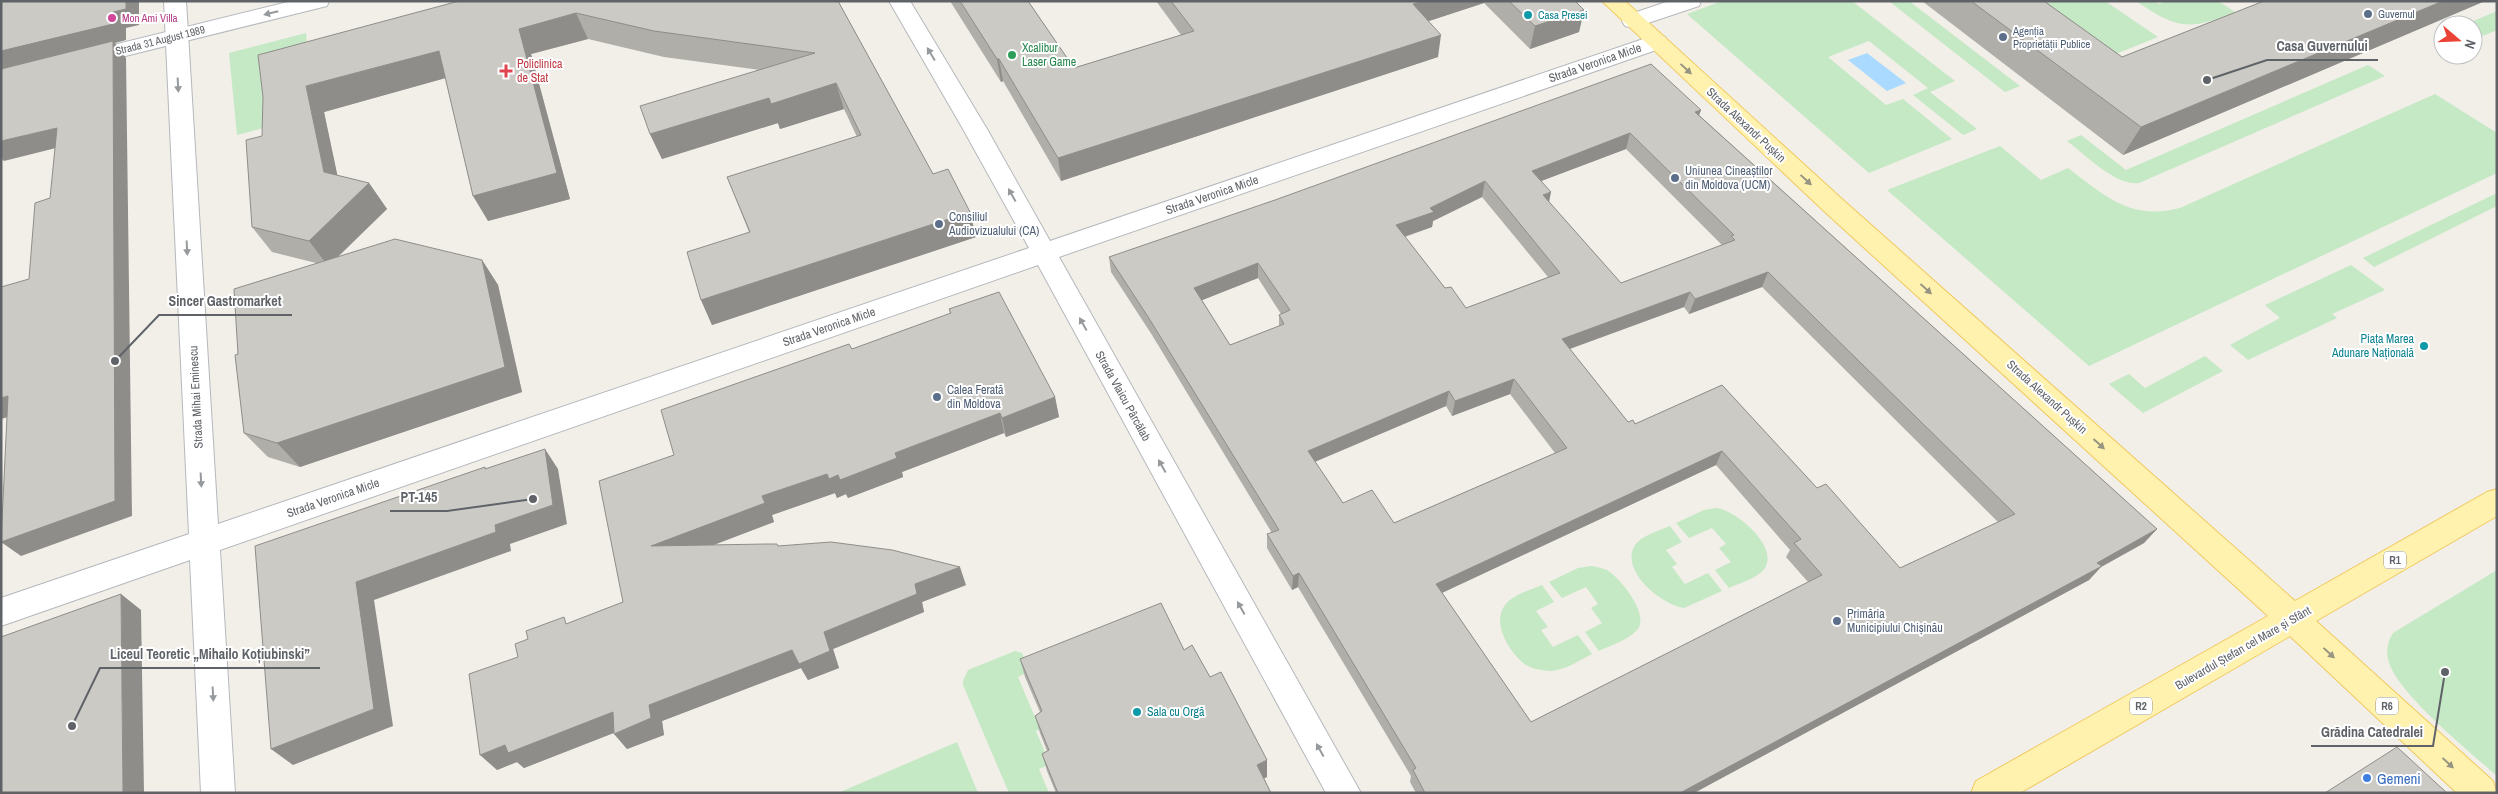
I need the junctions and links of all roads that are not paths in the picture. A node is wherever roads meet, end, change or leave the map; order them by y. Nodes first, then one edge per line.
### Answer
1 (174, 1) edge
2 (319, 1) edge
3 (900, 1) edge
4 (1612, 1) edge
5 (1691, 1) edge
6 (1633, 20) junction
7 (176, 37) junction
8 (1657, 42) junction
9 (69, 63) edge
10 (1044, 253) junction
11 (2497, 501) edge
12 (204, 542) junction
13 (1, 612) edge
14 (2293, 620) junction
15 (218, 793) edge
16 (1344, 793) edge
17 (1988, 793) edge
18 (2481, 793) edge

1 - 7 street, Strada Mihai Eminescu
2 -> 7 street, Strada 31 August 1989
10 -> 3 street, Strada Vlaicu Pârcălab
4 - 6 main road, Strada Alexandr Pușkin
5 - 6 street
6 - 8 main road, Strada Alexandr Pușkin
7 - 9 street, Strada 31 August 1989
7 -> 12 street, Strada Mihai Eminescu
8 - 10 street, Strada Veronica Micle
8 -> 14 main road, Strada Alexandr Pușkin
10 - 12 street, Strada Veronica Micle
16 -> 10 street, Strada Vlaicu Pârcălab
11 - 14 main road, Bulevardul Ștefan cel Mare și Sfânt / R1
12 - 13 street, Strada Veronica Micle
12 -> 15 street, Strada Mihai Eminescu
14 - 17 main road, Bulevardul Ștefan cel Mare și Sfânt / R2
14 -> 18 main road, Strada Alexandr Pușkin / R6

